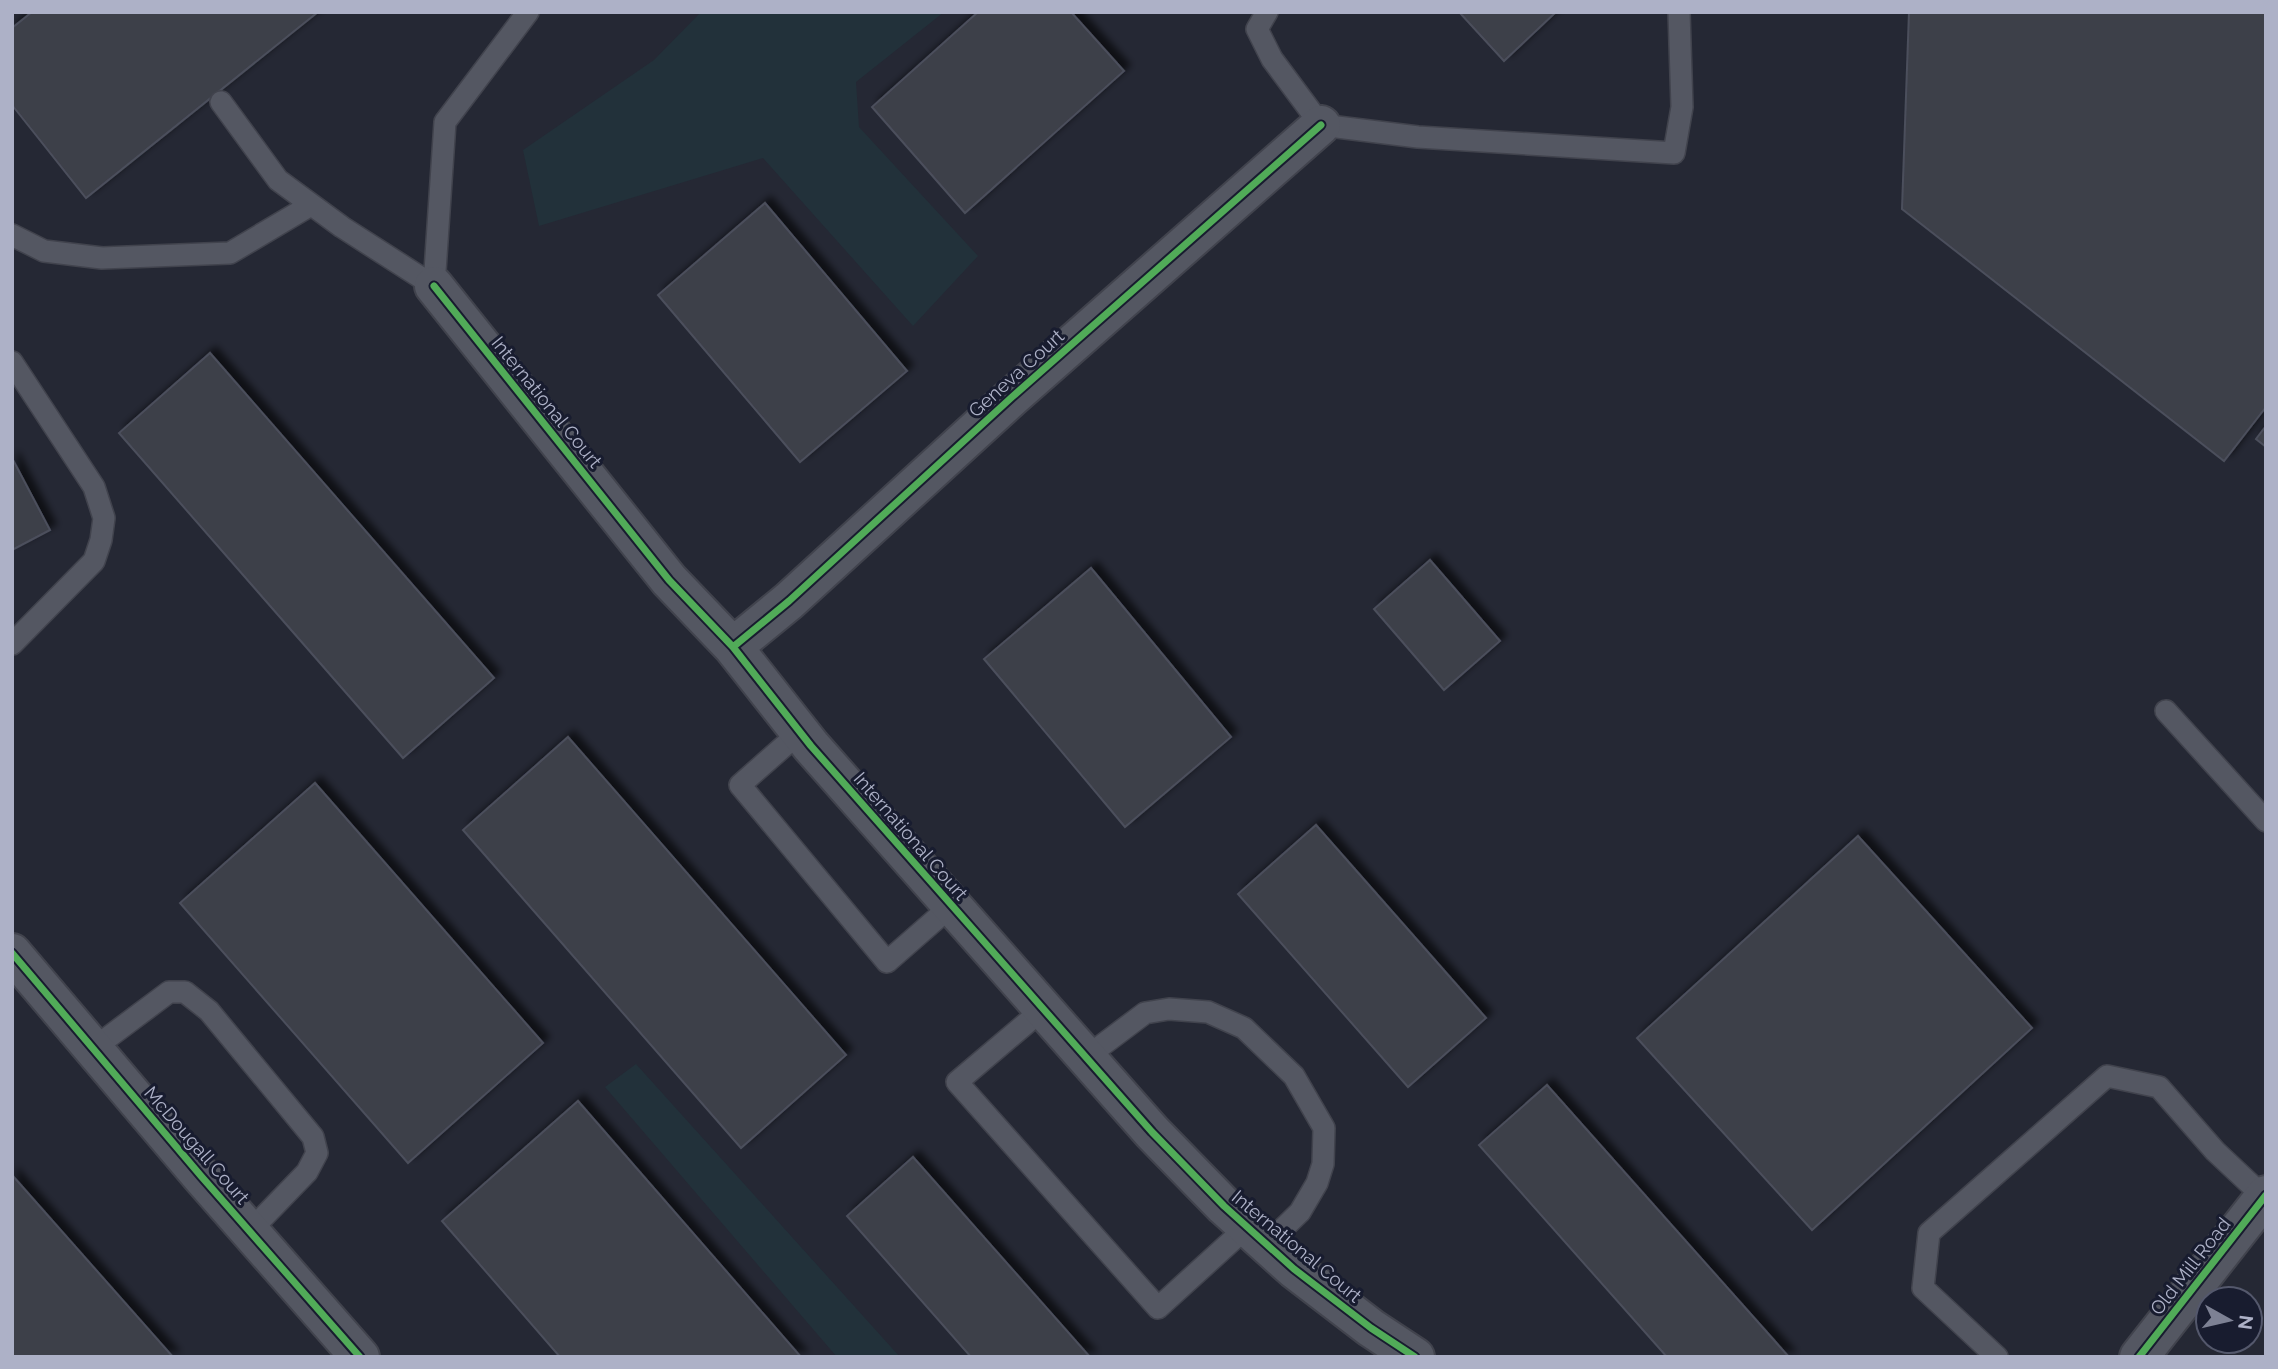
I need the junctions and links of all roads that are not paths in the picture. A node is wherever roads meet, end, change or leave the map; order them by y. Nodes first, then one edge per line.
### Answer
1 (527, 12) edge
2 (1267, 12) edge
3 (1679, 12) edge
4 (221, 102) dead end
5 (1321, 125) junction
6 (311, 205) junction
7 (12, 235) edge
8 (434, 286) junction
9 (12, 362) edge
10 (12, 644) edge
11 (733, 647) junction
12 (2166, 710) dead end
13 (800, 732) junction
14 (2266, 821) edge
15 (951, 906) junction
16 (12, 953) edge
17 (1042, 1010) junction
18 (93, 1048) junction
19 (1085, 1058) junction
20 (2265, 1196) edge
21 (250, 1231) junction
22 (1257, 1235) junction
23 (359, 1357) edge
24 (1415, 1357) edge
25 (1997, 1357) edge
26 (2139, 1357) edge

1 - 8 lane
2 - 5 lane
3 - 5 lane
4 - 6 lane
5 - 11 street, Geneva Court
6 - 7 lane
6 - 8 lane
8 - 11 street, International Court
9 - 10 lane
11 - 13 street, International Court
12 - 14 lane
13 - 15 street, International Court
13 - 15 lane
15 - 17 street, International Court
16 - 18 street, McDougall Court
17 - 19 street, International Court
17 - 22 lane
18 - 21 street, McDougall Court
18 - 21 lane
19 - 22 street, International Court
19 - 22 lane
20 - 25 lane
20 - 26 street, Old Mill Road
21 - 23 street, McDougall Court
22 - 24 street, International Court

